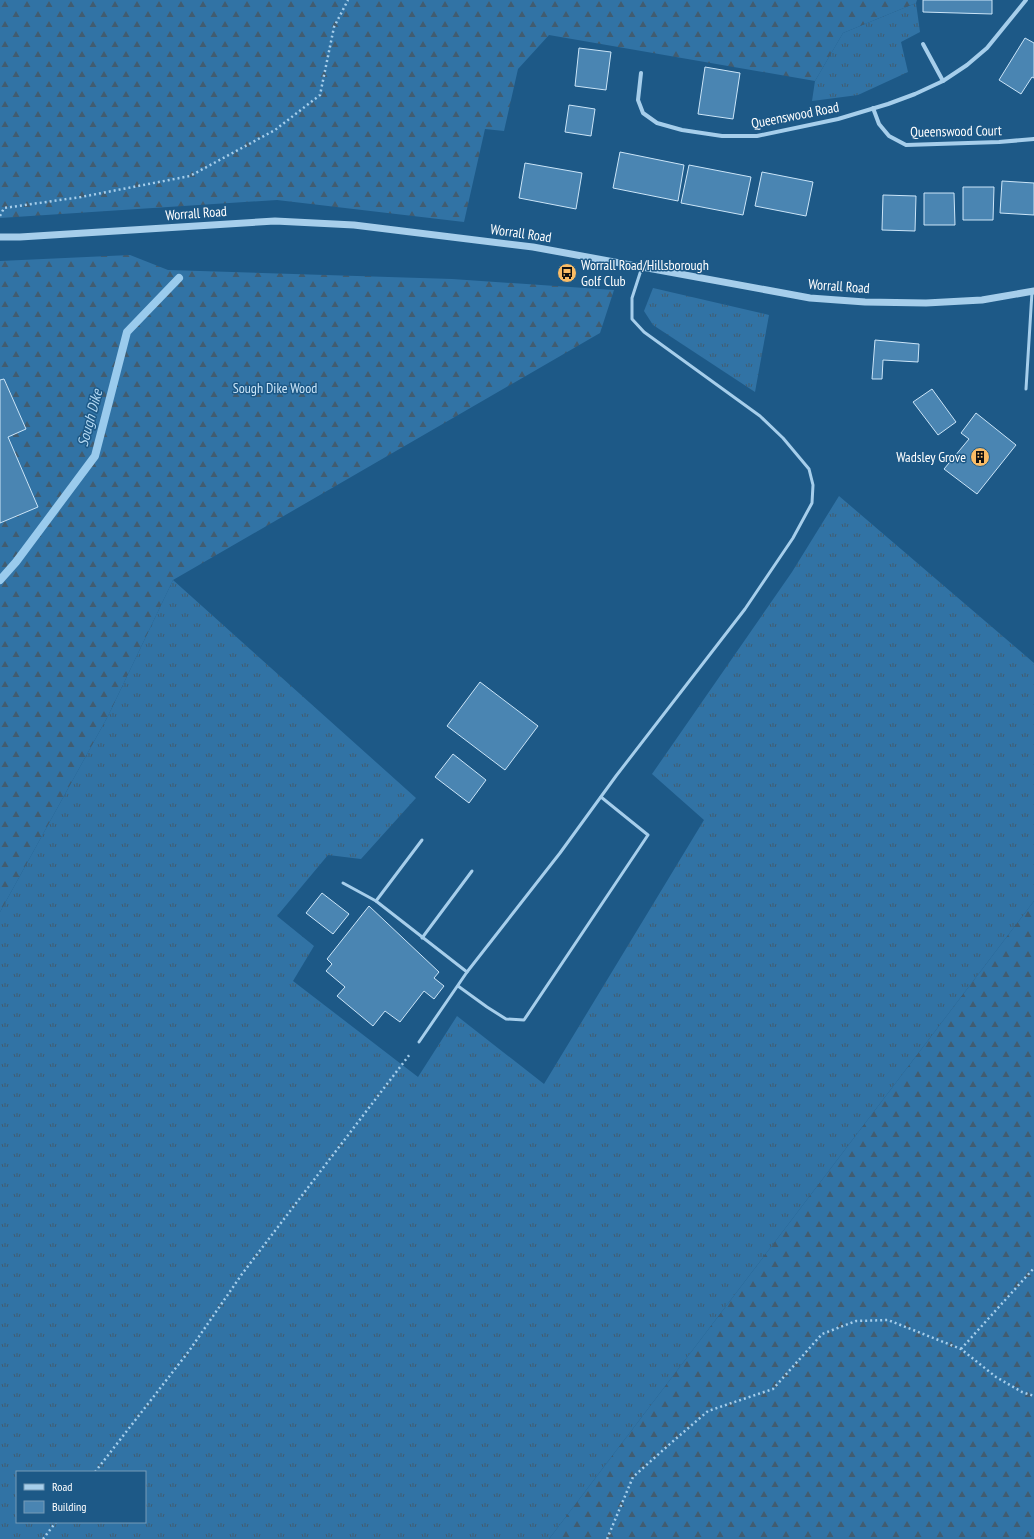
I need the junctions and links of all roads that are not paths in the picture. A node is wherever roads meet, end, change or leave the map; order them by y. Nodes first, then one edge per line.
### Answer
1 (1026, 0) edge
2 (923, 44) dead end
3 (641, 73) dead end
4 (943, 81) junction
5 (873, 108) junction
6 (1034, 139) edge
7 (0, 237) edge
8 (642, 267) junction
9 (1033, 292) edge
10 (1026, 389) dead end
11 (601, 796) junction
12 (422, 840) dead end
13 (472, 871) dead end
14 (343, 882) dead end
15 (376, 900) junction
16 (422, 938) junction
17 (467, 972) junction
18 (458, 986) junction
19 (419, 1042) road end

1 - 4 street, Queenswood Road
2 - 4 street
3 - 5 street, Queenswood Road
4 - 5 street, Queenswood Road
5 - 6 street, Queenswood Court
7 - 8 street, Worrall Road
8 - 9 street, Worrall Road
8 - 11 lane
9 - 10 lane
11 - 17 lane
11 - 18 lane
12 - 15 lane
13 - 16 lane
14 - 15 lane
15 - 16 lane
16 - 17 lane
17 - 18 lane
18 - 19 lane

